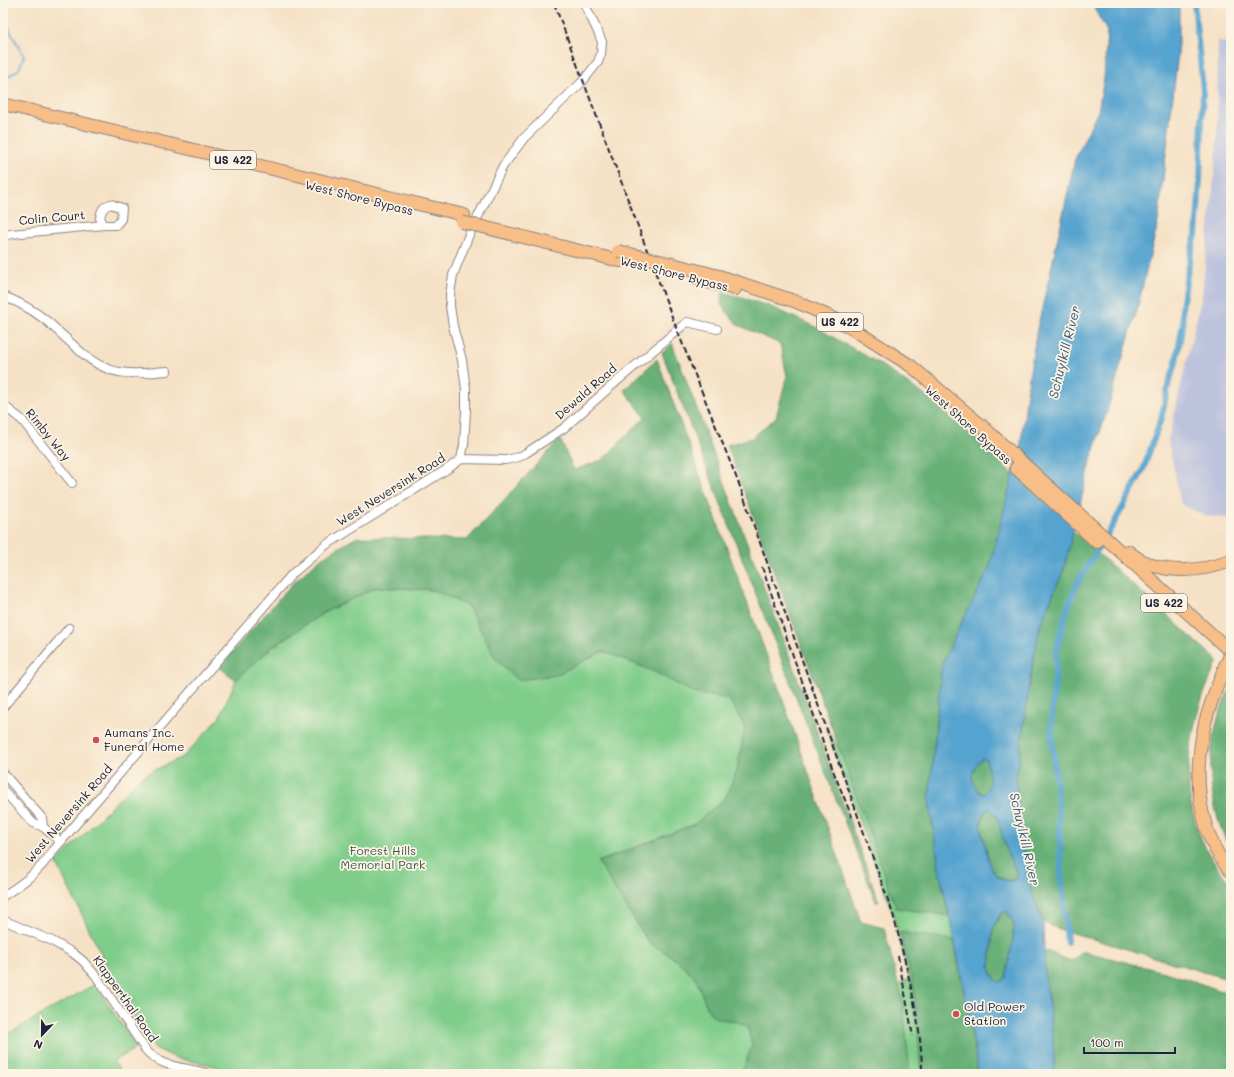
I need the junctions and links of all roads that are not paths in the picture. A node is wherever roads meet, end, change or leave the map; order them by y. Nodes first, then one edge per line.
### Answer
1 (584, 3) edge
2 (3, 104) edge
3 (3, 112) edge
4 (462, 219) junction
5 (104, 225) dead end
6 (3, 236) edge
7 (3, 296) edge
8 (717, 329) dead end
9 (168, 371) dead end
10 (3, 405) edge
11 (979, 429) junction
12 (461, 459) junction
13 (72, 483) dead end
14 (1110, 544) junction
15 (1231, 561) edge
16 (69, 628) dead end
17 (1231, 653) edge
18 (1229, 666) edge
19 (3, 707) edge
20 (3, 773) edge
21 (3, 790) edge
22 (43, 826) junction
23 (61, 842) junction
24 (1231, 864) edge
25 (1231, 872) edge
26 (3, 896) edge
27 (3, 920) edge
28 (208, 1074) edge

1 - 12 street, West Neversink Road
2 - 4 highway, West Shore Bypass / US 422
3 - 4 highway, West Shore Bypass / US 422
4 - 11 highway, West Shore Bypass / US 422, bridge
5 - 6 street, Colin Court
7 - 9 street
8 - 12 street, Dewald Road
10 - 13 street, Rimby Way
11 - 14 highway, West Shore Bypass / US 422
11 - 14 highway, West Shore Bypass / US 422
12 - 23 street, West Neversink Road
14 - 15 highway
14 - 17 highway, West Shore Bypass / US 422
14 - 18 highway, West Shore Bypass / US 422
16 - 19 street
17 - 18 highway, bridge
18 - 24 highway
18 - 25 highway
20 - 22 street
21 - 22 street
22 - 23 street
23 - 26 street, West Neversink Road
27 - 28 street, Klapperthal Road

